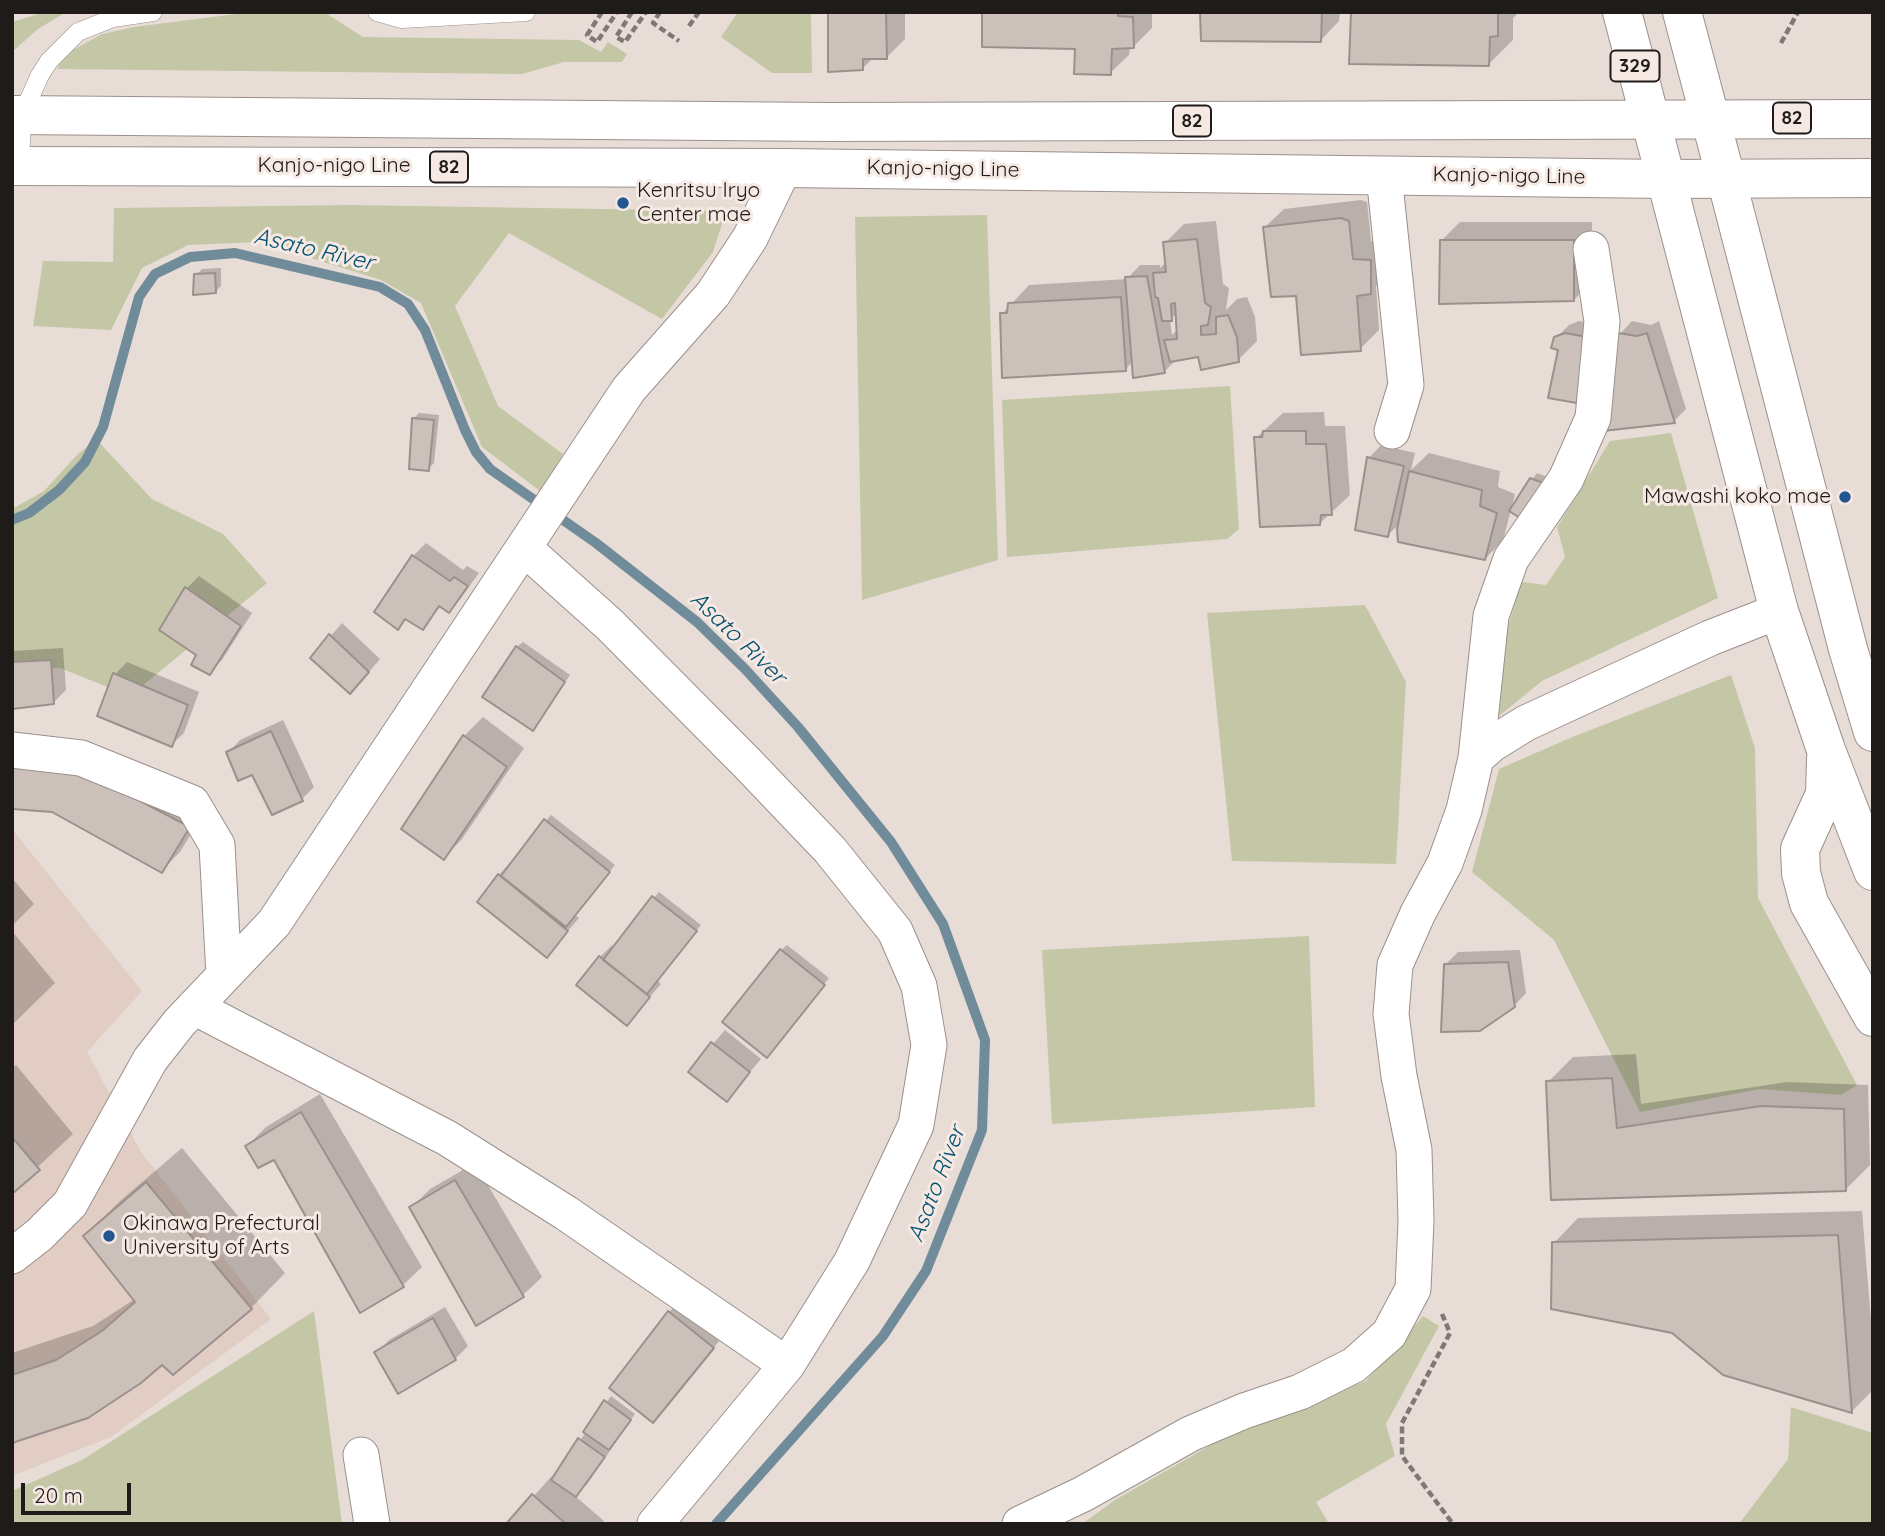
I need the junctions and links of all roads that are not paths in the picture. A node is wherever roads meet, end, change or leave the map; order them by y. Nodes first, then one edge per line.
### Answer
1 (153, 12) edge
2 (377, 12) edge
3 (526, 12) edge
4 (1622, 12) edge
5 (1682, 12) edge
6 (17, 115) edge
7 (1712, 117) junction
8 (1648, 119) junction
9 (1873, 119) edge
10 (16, 165) edge
11 (783, 168) junction
12 (1384, 174) junction
13 (1726, 178) junction
14 (1873, 178) edge
15 (1666, 179) junction
16 (1591, 249) dead end
17 (1392, 431) dead end
18 (529, 540) junction
19 (1779, 611) junction
20 (1860, 659) edge
21 (1873, 732) edge
22 (12, 750) edge
23 (1826, 750) junction
24 (1476, 758) junction
25 (1873, 871) edge
26 (224, 975) junction
27 (194, 1007) junction
28 (1873, 1017) edge
29 (12, 1255) edge
30 (787, 1365) junction
31 (361, 1455) dead end
32 (372, 1524) edge
33 (655, 1524) edge
34 (1020, 1524) edge

1 - 6 lane
2 - 3 lane
4 - 8 main road, 329
5 - 7 main road, 329
6 - 8 main road, 82
6 - 10 lane
7 - 8 main road, 82
7 - 9 main road, 82
7 - 13 main road, 329
8 - 15 main road, 329
10 - 11 main road, Kanjo-nigo Line / 82
11 - 12 main road, Kanjo-nigo Line / 82
11 - 18 street
12 - 15 main road, Kanjo-nigo Line / 82
12 - 17 street
13 - 14 main road, Kanjo-nigo Line / 82
13 - 15 main road, Kanjo-nigo Line / 82
13 - 20 main road
15 - 19 main road
16 - 24 street
18 - 26 street
18 - 30 street
19 - 23 main road
19 - 24 street
20 - 21 main road
22 - 26 street
23 - 25 main road
23 - 28 main road
24 - 34 street
26 - 27 street
27 - 29 street
27 - 30 street
30 - 33 street
31 - 32 street

